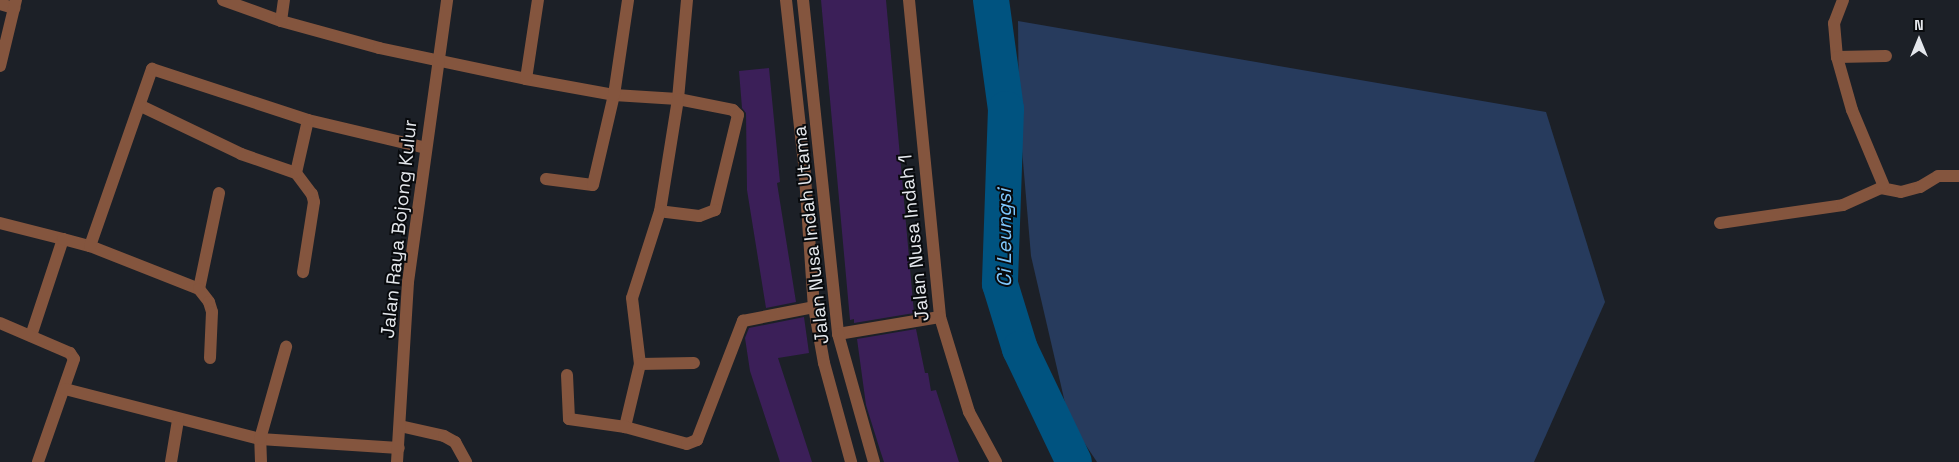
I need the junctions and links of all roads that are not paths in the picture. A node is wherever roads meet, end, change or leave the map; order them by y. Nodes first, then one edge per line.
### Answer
1 (223, 0) edge
2 (284, 0) edge
3 (446, 0) edge
4 (538, 0) edge
5 (628, 0) edge
6 (687, 0) edge
7 (786, 0) edge
8 (803, 0) edge
9 (909, 0) edge
10 (1843, 0) edge
11 (0, 4) edge
12 (15, 4) edge
13 (281, 21) junction
14 (1886, 56) dead end
15 (1837, 57) junction
16 (438, 59) junction
17 (0, 66) edge
18 (526, 79) junction
19 (614, 95) junction
20 (678, 99) junction
21 (141, 106) junction
22 (308, 120) junction
23 (426, 148) junction
24 (296, 173) junction
25 (1959, 176) edge
26 (546, 179) dead end
27 (1881, 188) junction
28 (219, 193) dead end
29 (660, 211) junction
30 (0, 223) edge
31 (1720, 223) dead end
32 (826, 226) junction
33 (809, 227) junction
34 (63, 239) junction
35 (90, 246) junction
36 (303, 272) dead end
37 (199, 289) junction
38 (814, 307) junction
39 (940, 317) junction
40 (0, 323) edge
41 (838, 334) junction
42 (32, 336) junction
43 (286, 346) dead end
44 (210, 358) dead end
45 (694, 363) dead end
46 (640, 364) junction
47 (567, 376) dead end
48 (65, 389) junction
49 (178, 420) junction
50 (400, 426) junction
51 (625, 427) junction
52 (260, 439) junction
53 (399, 448) junction
54 (38, 462) edge
55 (171, 462) edge
56 (260, 462) edge
57 (397, 462) edge
58 (466, 462) edge
59 (851, 462) edge
60 (874, 462) edge
61 (996, 462) edge

1 - 13 street
2 - 13 street
3 - 16 street, Jalan Raya Bojong Kulur
4 - 18 street
5 - 19 street
6 - 20 street
7 - 33 street, Jalan Nusa Indah Utama
8 - 32 street, Jalan Nusa Indah Utama
9 - 39 street, Jalan Nusa Indah 1
10 - 15 street
11 - 12 street
12 - 17 street
13 - 16 street
14 - 15 street
15 - 27 street
16 - 18 street
16 - 23 street, Jalan Raya Bojong Kulur
18 - 19 street
19 - 20 street
19 - 26 street
20 - 29 street
20 - 29 street
21 - 22 street
21 - 24 street
21 - 35 street
22 - 23 street
22 - 24 street
23 - 50 street, Jalan Raya Bojong Kulur
24 - 36 street
25 - 27 street
27 - 31 street
28 - 37 street
29 - 46 street
30 - 34 street
32 - 33 street
32 - 41 street, Jalan Nusa Indah Utama
33 - 38 street, Jalan Nusa Indah Utama
34 - 35 street
34 - 42 street
35 - 37 street
37 - 44 street
38 - 51 street
38 - 59 street, Jalan Nusa Indah Utama
39 - 41 street
39 - 61 street, Jalan Nusa Indah 1
40 - 42 street
41 - 60 street, Jalan Nusa Indah Utama
42 - 48 street
43 - 52 street
45 - 46 street
46 - 51 street
47 - 51 street
48 - 49 street
48 - 54 street
49 - 52 street
49 - 55 street
50 - 53 street, Jalan Raya Bojong Kulur
50 - 58 street
52 - 53 street
52 - 56 street
53 - 57 street, Jalan Raya Bojong Kulur

